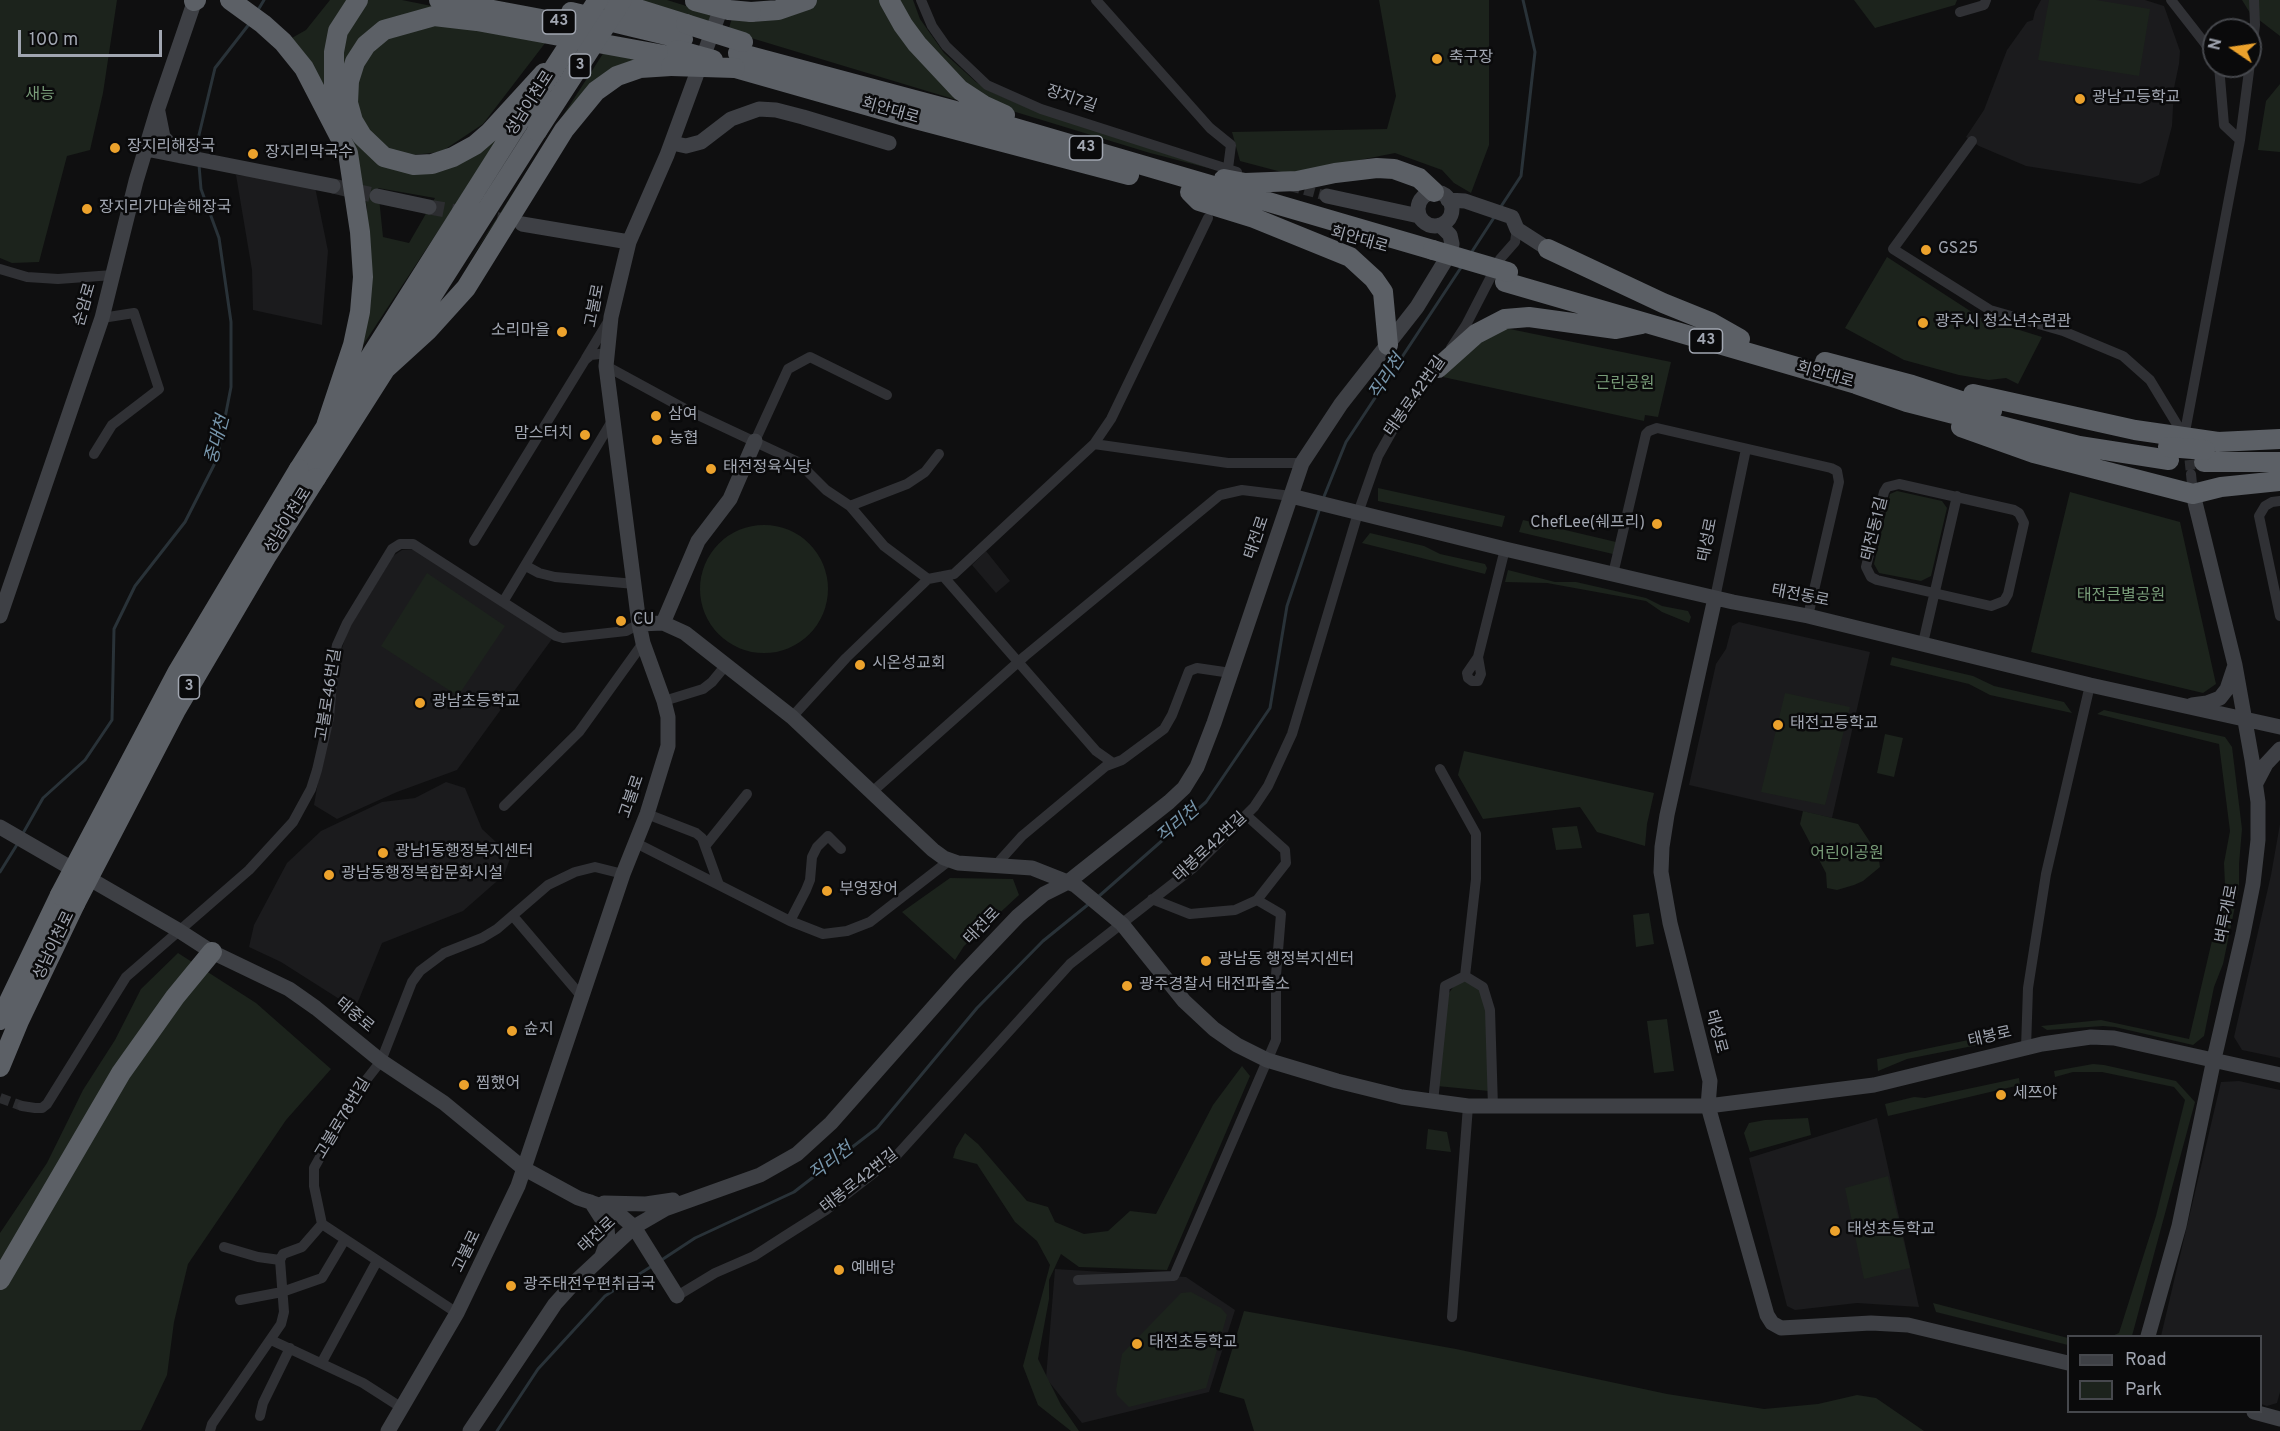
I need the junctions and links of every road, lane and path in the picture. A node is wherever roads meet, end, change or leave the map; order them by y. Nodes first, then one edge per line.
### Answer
1 (195, 0) edge
2 (230, 0) edge
3 (358, 0) edge
4 (439, 0) edge
5 (506, 0) edge
6 (598, 0) edge
7 (609, 0) edge
8 (622, 0) edge
9 (632, 0) edge
10 (724, 0) edge
11 (807, 0) edge
12 (889, 0) edge
13 (921, 0) edge
14 (1096, 0) edge
15 (1986, 0) edge
16 (2170, 0) edge
17 (2254, 0) edge
18 (692, 1) edge
19 (1960, 12) dead end
20 (2202, 40) edge
21 (678, 47) junction
22 (738, 54) junction
23 (2220, 78) edge
24 (568, 85) junction
25 (158, 108) junction
26 (510, 121) junction
27 (2240, 140) junction
28 (1972, 141) dead end
29 (672, 143) junction
30 (889, 143) dead end
31 (146, 149) junction
32 (1088, 149) junction
33 (348, 153) junction
34 (181, 156) junction
35 (1228, 173) junction
36 (1250, 174) dead end
37 (136, 181) junction
38 (1185, 185) junction
39 (333, 186) tunnel mouth
40 (377, 196) tunnel mouth
41 (1328, 196) tunnel mouth
42 (1441, 196) junction
43 (429, 207) tunnel mouth
44 (1419, 216) junction
45 (1208, 218) dead end
46 (1515, 223) junction
47 (522, 224) tunnel mouth
48 (1440, 225) junction
49 (629, 242) junction
50 (1548, 249) joint
51 (0, 269) edge
52 (113, 274) junction
53 (1506, 277) junction
54 (610, 317) junction
55 (102, 318) junction
56 (1646, 323) junction
57 (1740, 339) junction
58 (1388, 345) junction
59 (585, 360) junction
60 (607, 360) junction
61 (1438, 368) junction
62 (383, 372) junction
63 (887, 394) dead end
64 (1909, 394) junction
65 (612, 421) junction
66 (324, 432) junction
67 (2280, 440) edge
68 (755, 441) junction
69 (1094, 444) junction
70 (1746, 449) junction
71 (2280, 449) edge
72 (94, 454) dead end
73 (939, 454) dead end
74 (2187, 454) junction
75 (2280, 462) edge
76 (1302, 463) junction
77 (307, 474) junction
78 (2280, 481) edge
79 (2193, 494) junction
80 (1957, 496) junction
81 (1294, 498) junction
82 (2280, 501) edge
83 (850, 506) junction
84 (1354, 512) junction
85 (474, 542) dead end
86 (1505, 549) junction
87 (526, 566) junction
88 (1613, 574) junction
89 (943, 576) junction
90 (928, 579) junction
91 (635, 584) junction
92 (1934, 594) junction
93 (1716, 598) junction
94 (503, 602) junction
95 (2279, 604) edge
96 (0, 616) edge
97 (1808, 616) junction
98 (2280, 616) edge
99 (663, 623) junction
100 (639, 624) junction
101 (1923, 643) junction
102 (643, 644) junction
103 (1478, 657) dead end
104 (1018, 662) junction
105 (726, 665) junction
106 (2235, 666) junction
107 (1231, 673) junction
108 (2090, 685) junction
109 (664, 701) junction
110 (2180, 706) junction
111 (792, 717) junction
112 (2244, 719) junction
113 (2280, 727) edge
114 (2280, 749) edge
115 (1113, 763) junction
116 (1440, 769) dead end
117 (2256, 783) junction
118 (872, 792) junction
119 (747, 794) dead end
120 (504, 806) dead end
121 (647, 814) junction
122 (1246, 814) junction
123 (0, 827) edge
124 (636, 843) junction
125 (706, 845) junction
126 (841, 849) dead end
127 (950, 860) junction
128 (995, 866) junction
129 (622, 874) junction
130 (1072, 883) junction
131 (719, 885) junction
132 (1152, 899) junction
133 (68, 900) junction
134 (1257, 900) junction
135 (513, 916) junction
136 (1118, 920) junction
137 (790, 921) junction
138 (178, 930) junction
139 (212, 952) junction
140 (1464, 976) junction
141 (582, 997) junction
142 (0, 1020) edge
143 (2026, 1048) junction
144 (2214, 1059) junction
145 (1267, 1060) junction
146 (381, 1061) junction
147 (0, 1067) edge
148 (2280, 1075) edge
149 (1433, 1102) junction
150 (22, 1106) tunnel mouth
151 (1468, 1106) junction
152 (1708, 1106) junction
153 (1493, 1107) junction
154 (523, 1168) junction
155 (697, 1198) junction
156 (591, 1202) junction
157 (322, 1224) junction
158 (634, 1227) junction
159 (345, 1241) junction
160 (225, 1247) dead end
161 (601, 1259) junction
162 (280, 1260) junction
163 (377, 1262) junction
164 (0, 1280) edge
165 (1078, 1280) dead end
166 (674, 1290) joint
167 (282, 1292) junction
168 (240, 1300) dead end
169 (457, 1313) junction
170 (1452, 1317) dead end
171 (2148, 1335) edge
172 (272, 1340) junction
173 (290, 1348) junction
174 (322, 1362) junction
175 (2067, 1363) edge
176 (402, 1408) junction
177 (2258, 1413) edge
178 (260, 1416) dead end
179 (2280, 1419) edge
180 (210, 1431) edge
181 (388, 1431) edge
182 (470, 1431) edge

1 - 25 street, 순암로
2 - 33 highway
3 - 33 highway
4 - 21 highway, 43
5 - 21 highway, 43
6 - 26 highway, 성남이천로 / 3, bridge
7 - 21 highway
8 - 24 highway, 성남이천로 / 3, bridge
9 - 24 highway, bridge
10 - 29 street, 고불로
11 - 18 highway, bridge
12 - 32 highway
13 - 35 street, 장지7길
14 - 35 street
15 - 19 street
16 - 20 street
17 - 27 street
21 - 22 highway, bridge
21 - 22 highway, bridge
21 - 26 highway
21 - 62 highway
22 - 32 highway, 회안대로 / 43
22 - 38 highway, 회안대로 / 43
23 - 27 street
24 - 62 highway, 성남이천로 / 3, bridge
25 - 31 street, 순암로
25 - 34 street
26 - 66 highway, 성남이천로 / 3
27 - 74 street
28 - 74 street
29 - 30 street
29 - 49 street, 고불로
31 - 34 street
31 - 37 street, 순암로
32 - 38 highway, 회안대로 / 43
33 - 66 highway
34 - 37 street
34 - 39 street
35 - 36 street, 장지7길
37 - 52 street, 순암로
38 - 42 highway
38 - 53 highway, 회안대로 / 43, bridge
38 - 58 highway
40 - 43 street
41 - 44 street
42 - 44 street
42 - 46 street
42 - 48 street
44 - 48 street
45 - 69 street
46 - 50 street
46 - 61 street, 태봉로42번길
47 - 49 street
48 - 58 street, 태전로
49 - 54 street, 고불로
50 - 57 highway
51 - 52 street
52 - 55 street, 순암로
53 - 56 highway, 회안대로 / 43
53 - 57 highway, 회안대로 / 43
54 - 59 street
54 - 60 street, 고불로
55 - 72 street
55 - 96 street, 순암로
56 - 61 highway
56 - 64 highway, 회안대로 / 43
57 - 64 highway, 회안대로 / 43
58 - 76 street, 태전로
59 - 60 street
59 - 85 street
60 - 65 street, 고불로
60 - 68 street
61 - 84 street, 태봉로42번길
62 - 77 highway, 성남이천로 / 3
63 - 68 street
64 - 74 highway, 회안대로 / 43
64 - 79 highway
65 - 87 street
65 - 91 street, 고불로
66 - 77 highway, 성남이천로 / 3
67 - 74 highway
68 - 83 street
68 - 99 street
69 - 76 street
69 - 89 street
70 - 88 street
70 - 93 street, 태성로
70 - 97 street
71 - 74 highway, 회안대로 / 43
73 - 83 street
74 - 75 highway, 회안대로 / 43
74 - 79 street
76 - 81 street, 태전로
77 - 133 highway, 성남이천로 / 3, bridge
78 - 79 highway
79 - 106 street, 벼루개로
80 - 92 street
80 - 92 street, 태전동1길
80 - 92 street, 태전동1길
81 - 84 street, 태전동로
81 - 104 street
81 - 107 street, 태전로
82 - 95 street
83 - 90 street
84 - 86 street, 태전동로
84 - 122 street, 태봉로42번길
86 - 88 street, 태전동로
86 - 103 street
87 - 91 street
87 - 94 street
88 - 93 street, 태전동로
89 - 90 street
89 - 104 street
90 - 111 street
91 - 100 street, 고불로
92 - 101 street
93 - 97 street, 태전동로
93 - 152 street, 태성로
94 - 100 street, 고불로46번길
94 - 138 street, 고불로46번길
95 - 98 street
97 - 101 street, 태전동로
99 - 100 street
99 - 105 street
100 - 102 street, 고불로
101 - 108 street, 태전동로
102 - 109 street, 고불로
102 - 120 street
104 - 115 street
104 - 118 street
105 - 109 street
105 - 111 street
106 - 110 street
106 - 112 street, 벼루개로
107 - 115 street
107 - 130 street, 태전로
108 - 110 street, 태전동로
108 - 143 street
109 - 121 street, 고불로
110 - 112 street, 태전동로
111 - 118 street
112 - 113 street, 태전동로
112 - 117 street, 벼루개로
114 - 117 street
115 - 128 street
116 - 140 street
117 - 144 street, 벼루개로
118 - 127 street
119 - 125 street
121 - 124 street, 고불로
121 - 125 street
122 - 132 street, 태봉로42번길
122 - 134 street
123 - 138 street, 태중로
124 - 129 street, 고불로
124 - 131 street
125 - 131 street
126 - 137 street
127 - 128 street, 태봉로
127 - 137 street
128 - 130 street, 태봉로
129 - 135 street, 고불로78번길
129 - 141 street, 고불로
130 - 136 street, 태봉로
130 - 155 street, 태전로
131 - 137 street
132 - 134 street
132 - 136 street, 태봉로42번길
133 - 142 highway, 성남이천로 / 3
133 - 147 highway, 성남이천로 / 3
134 - 145 street
135 - 141 street
135 - 146 street, 고불로78번길
136 - 145 street, 태봉로
136 - 166 street, 태봉로42번길
138 - 139 street, 태중로
138 - 150 street, 고불로46번길
139 - 146 street, 태중로
139 - 164 highway
140 - 149 street
140 - 153 street
141 - 154 street, 고불로
143 - 144 street, 태봉로
143 - 152 street, 태봉로
144 - 148 street, 태봉로
144 - 171 street, 벼루개로
145 - 149 street, 태봉로
145 - 165 street
146 - 154 street, 태중로
146 - 157 street, 고불로78번길
149 - 151 street, 태봉로
151 - 153 street, 태봉로
151 - 170 street
152 - 153 street, 태봉로
152 - 175 street, 태성로
154 - 156 street, 태중로
154 - 169 street, 고불로
155 - 156 street
155 - 158 street, 태전로
156 - 158 street, 태중로
156 - 161 street
157 - 159 street
157 - 162 street
158 - 161 street, 태전로
158 - 166 street
159 - 163 street
159 - 167 street
160 - 162 street
161 - 182 street, 태전로
162 - 167 street
163 - 169 street
163 - 174 street
167 - 168 street
167 - 172 street
169 - 176 street, 고불로
172 - 173 street
172 - 180 street
173 - 174 street
173 - 178 street
174 - 176 street
176 - 181 street, 고불로
177 - 179 street

